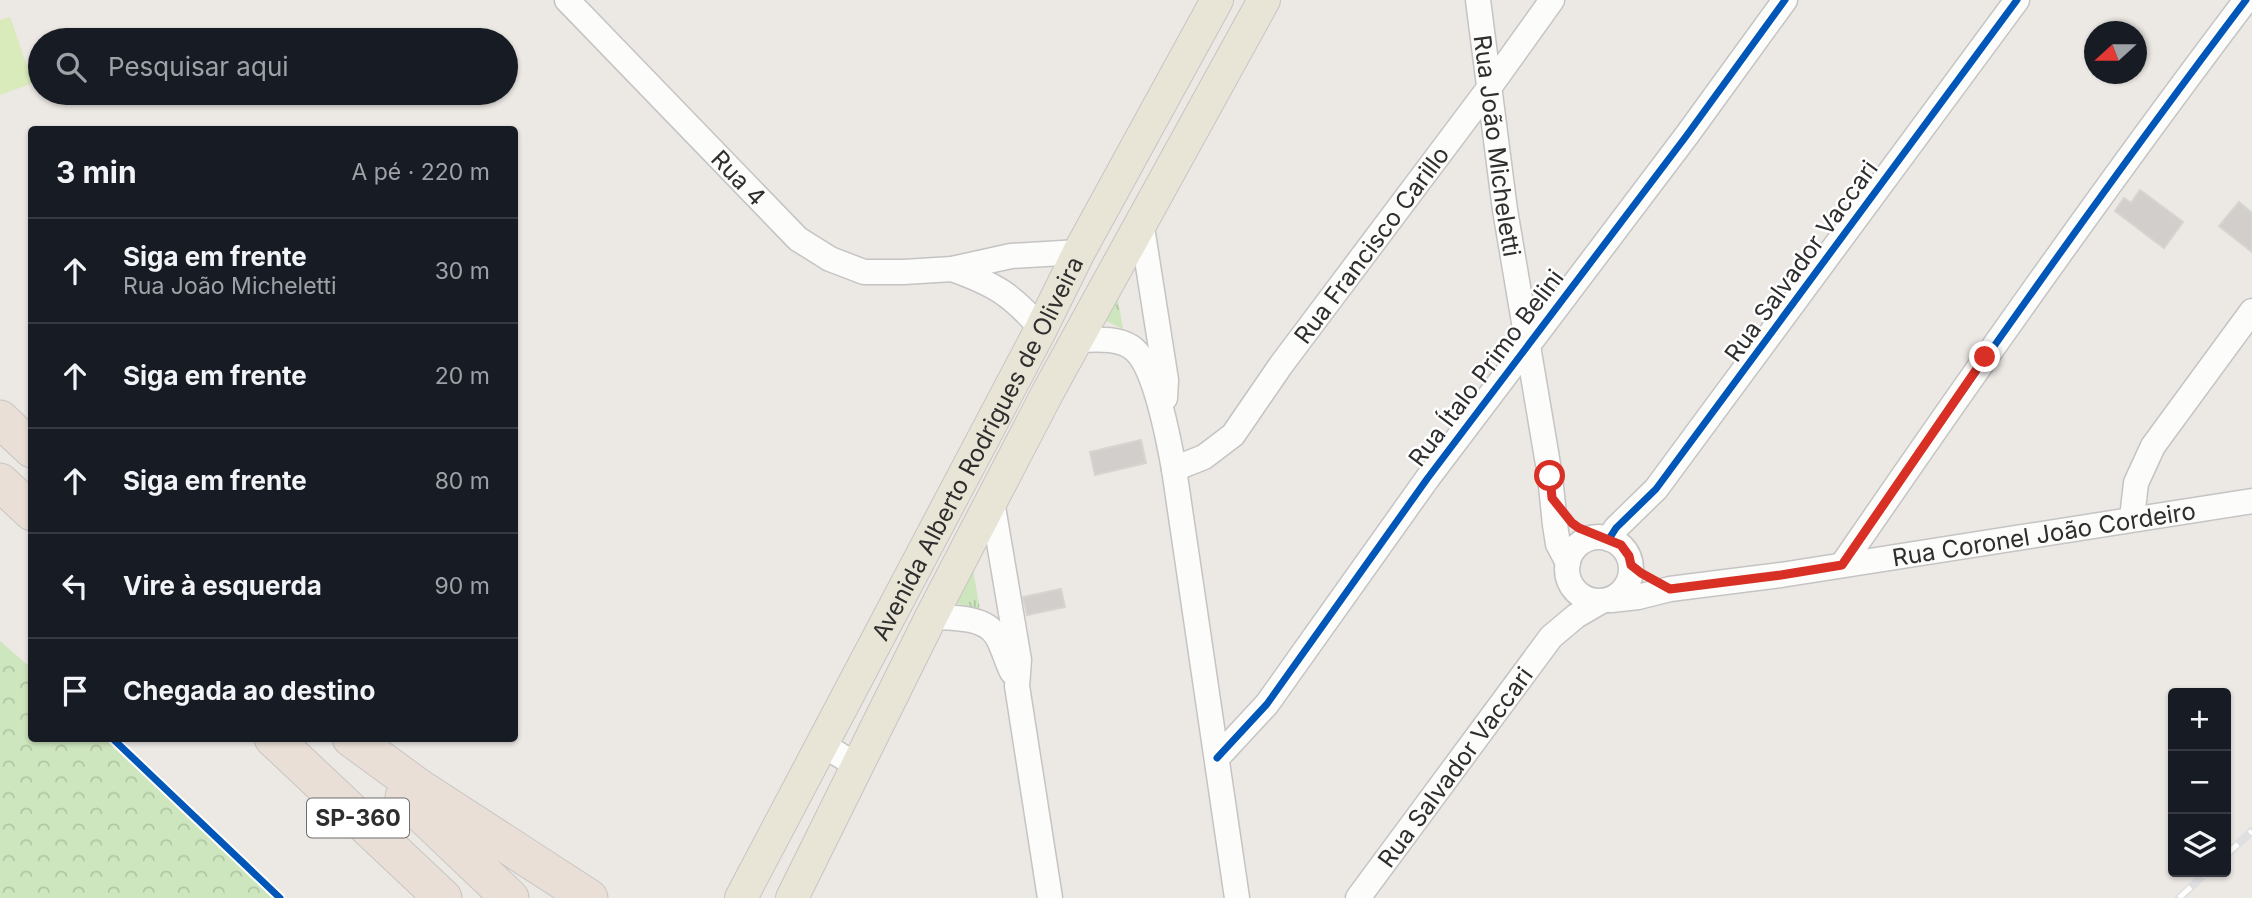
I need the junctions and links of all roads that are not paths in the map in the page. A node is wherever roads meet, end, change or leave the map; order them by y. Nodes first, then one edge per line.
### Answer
1 (567, 0) edge
2 (1217, 0) edge
3 (1264, 0) edge
4 (1478, 0) edge
5 (1552, 0) edge
6 (1785, 0) edge
7 (2017, 0) edge
8 (2246, 0) edge
9 (1489, 88) junction
10 (1141, 221) junction
11 (1079, 252) junction
12 (951, 269) junction
13 (2252, 311) edge
14 (1041, 329) junction
15 (1077, 340) junction
16 (1529, 344) junction
17 (1164, 413) junction
18 (0, 419) edge
19 (28, 445) edge
20 (1174, 469) junction
21 (0, 482) edge
22 (1656, 489) junction
23 (1552, 498) junction
24 (992, 501) junction
25 (2252, 501) edge
26 (28, 508) edge
27 (2132, 518) junction
28 (1604, 538) junction
29 (1630, 561) junction
30 (1842, 565) junction
31 (1569, 573) junction
32 (1670, 589) junction
33 (1605, 601) junction
34 (931, 617) junction
35 (1551, 637) junction
36 (1017, 686) junction
37 (277, 742) edge
38 (346, 742) edge
39 (357, 742) edge
40 (822, 744) junction
41 (1217, 758) junction
42 (857, 766) junction
43 (352, 812) junction
44 (413, 898) edge
45 (443, 898) edge
46 (510, 898) edge
47 (589, 898) edge
48 (741, 898) edge
49 (792, 898) edge
50 (1050, 898) edge
51 (1237, 898) edge
52 (1358, 898) edge

1 - 12 street, Rua 4
2 - 11 main road, Avenida Alberto Rodrigues de Oliveira
3 - 10 main road, Avenida Alberto Rodrigues de Oliveira
4 - 9 street, Rua João Micheletti
5 - 9 street, Rua Francisco Carillo
6 - 16 street, Rua Ítalo Primo Belini
7 - 22 street, Rua Salvador Vaccari
8 - 30 street
9 - 16 street, Rua João Micheletti
9 - 20 street, Rua Francisco Carillo
10 - 15 main road, Avenida Alberto Rodrigues de Oliveira
10 - 17 street
11 - 12 street, Rua 4
11 - 14 main road, Avenida Alberto Rodrigues de Oliveira
12 - 14 street, Rua 4
13 - 27 street
14 - 40 main road, Avenida Alberto Rodrigues de Oliveira
15 - 17 street
15 - 24 main road, Avenida Alberto Rodrigues de Oliveira
16 - 23 street, Rua João Micheletti
16 - 41 street, Rua Ítalo Primo Belini
17 - 20 street
18 - 19 highway
20 - 41 street
21 - 26 highway
22 - 28 street, Rua Salvador Vaccari
22 - 29 street, Rua Salvador Vaccari
23 - 28 street
23 - 31 street, Rua João Micheletti
24 - 34 main road, Avenida Alberto Rodrigues de Oliveira
24 - 36 street
25 - 27 street, Rua Coronel João Cordeiro
27 - 30 street, Rua Coronel João Cordeiro
28 - 29 street
28 - 31 street
29 - 32 street
29 - 33 street
30 - 32 street, Rua Coronel João Cordeiro
31 - 33 street
31 - 35 street, Rua Salvador Vaccari
32 - 33 street, Rua Coronel João Cordeiro
33 - 35 street, Rua Salvador Vaccari
34 - 36 street
34 - 42 main road, Avenida Alberto Rodrigues de Oliveira
35 - 52 street, Rua Salvador Vaccari
36 - 50 street
37 - 43 highway, SP-360
38 - 46 highway, SP-360
39 - 47 highway
40 - 42 street
40 - 48 main road, Avenida Alberto Rodrigues de Oliveira
41 - 51 street
42 - 49 main road, Avenida Alberto Rodrigues de Oliveira
43 - 44 highway
43 - 45 highway, SP-360

